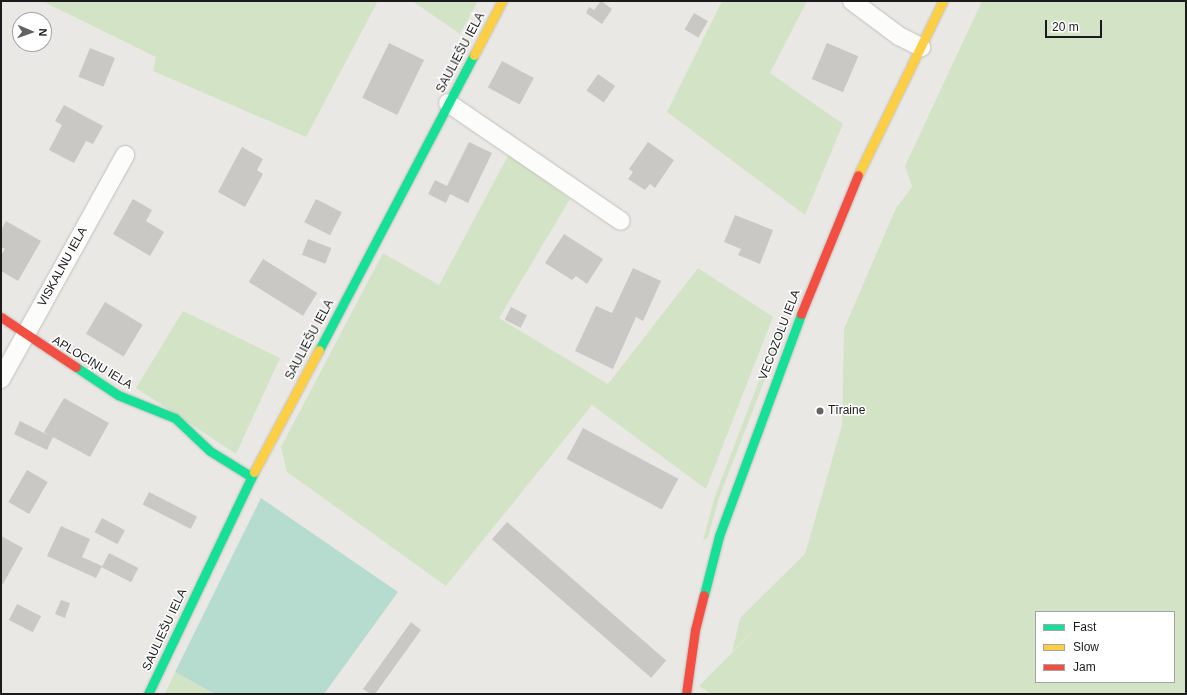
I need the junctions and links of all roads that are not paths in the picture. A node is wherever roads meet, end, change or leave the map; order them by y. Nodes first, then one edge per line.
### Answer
1 (502, 1) edge
2 (852, 1) edge
3 (943, 1) edge
4 (921, 47) junction
5 (448, 102) junction
6 (126, 155) dead end
7 (621, 221) dead end
8 (1, 317) edge
9 (25, 336) junction
10 (1, 379) edge
11 (252, 477) junction
12 (148, 694) edge
13 (686, 694) edge

1 - 5 street, SAULIEŠU IELA
2 - 4 street
3 - 4 street, VECOZOLU IELA
4 - 13 street, VECOZOLU IELA
5 - 7 street
5 - 11 street, SAULIEŠU IELA
6 - 9 street, VISKALNU IELA
8 - 9 street, APLOCIŅU IELA
9 - 10 street, VISKALNU IELA
9 - 11 street, APLOCIŅU IELA
11 - 12 street, SAULIEŠU IELA

